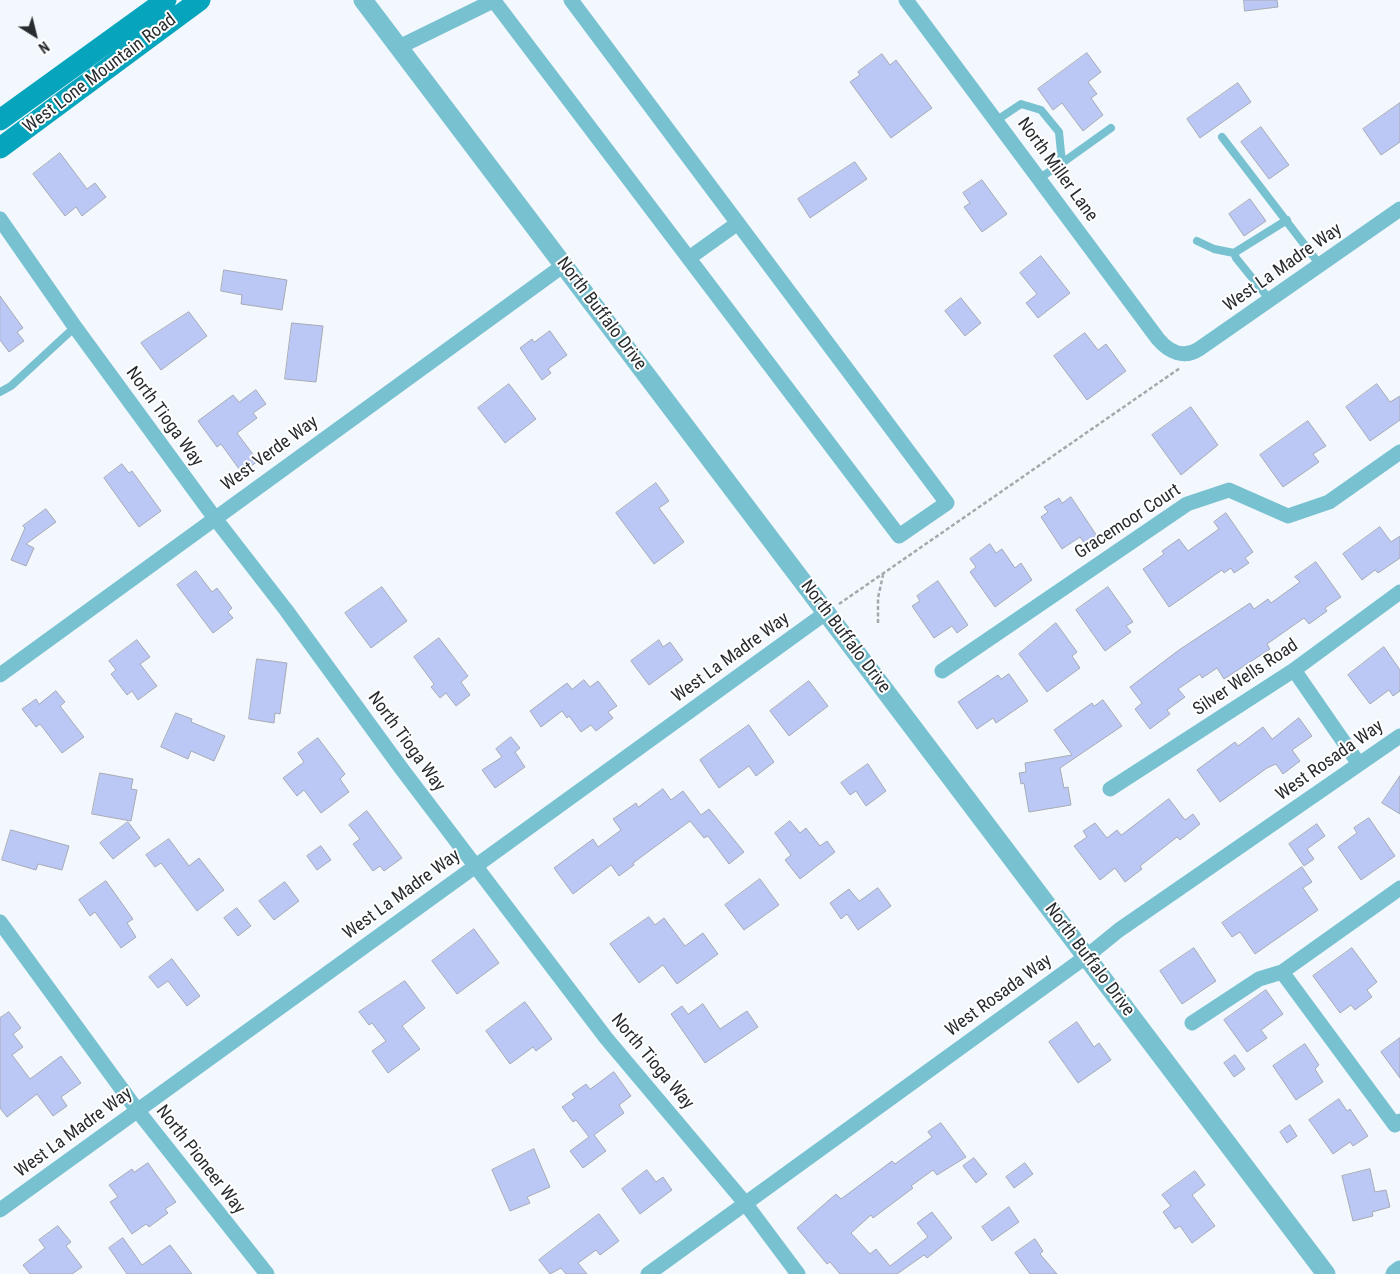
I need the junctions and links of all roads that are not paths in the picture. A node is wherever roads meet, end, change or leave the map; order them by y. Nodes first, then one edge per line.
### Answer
1 (166, 0) edge
2 (200, 0) edge
3 (363, 0) edge
4 (495, 0) edge
5 (571, 0) edge
6 (906, 0) edge
7 (399, 46) junction
8 (0, 120) edge
9 (997, 120) junction
10 (1111, 128) dead end
11 (1222, 137) dead end
12 (0, 148) edge
13 (1062, 162) junction
14 (1040, 178) junction
15 (1400, 209) edge
16 (0, 219) edge
17 (1286, 220) junction
18 (738, 223) junction
19 (1197, 241) dead end
20 (1234, 253) junction
21 (689, 258) junction
22 (564, 265) junction
23 (1320, 265) junction
24 (1270, 300) junction
25 (75, 327) junction
26 (1185, 354) joint
27 (0, 392) edge
28 (1400, 452) edge
29 (214, 517) junction
30 (1400, 592) edge
31 (827, 612) junction
32 (1294, 670) junction
33 (942, 671) dead end
34 (0, 675) edge
35 (1400, 736) edge
36 (1359, 764) junction
37 (1110, 789) dead end
38 (475, 866) junction
39 (1400, 888) edge
40 (0, 922) edge
41 (1087, 956) junction
42 (1282, 972) junction
43 (1192, 1023) dead end
44 (138, 1110) junction
45 (1400, 1121) edge
46 (745, 1203) junction
47 (0, 1210) edge
48 (1400, 1270) edge
49 (267, 1274) edge
50 (648, 1274) edge
51 (798, 1274) edge
52 (1326, 1274) edge
53 (1395, 1274) edge

1 - 8 main road, West Lone Mountain Road
2 - 12 main road, West Lone Mountain Road
3 - 7 street, North Buffalo Drive
4 - 7 street
4 - 21 street
5 - 18 street
6 - 9 street, North Miller Lane
7 - 22 street, North Buffalo Drive
9 - 13 lane
9 - 14 street, North Miller Lane
10 - 13 lane
11 - 17 lane
13 - 14 lane
14 - 26 street, North Miller Lane
15 - 23 street, West La Madre Way
16 - 25 street, North Tioga Way
17 - 20 lane
17 - 23 lane
18 - 21 street
18 - 21 street
19 - 20 lane
20 - 24 lane
22 - 29 street, West Verde Way
22 - 31 street, North Buffalo Drive
23 - 24 street, West La Madre Way
24 - 26 street, West La Madre Way
25 - 27 lane
25 - 29 street, North Tioga Way
28 - 33 street, Gracemoor Court
29 - 34 street, West Verde Way
29 - 38 street, North Tioga Way
30 - 32 street, Silver Wells Road
31 - 38 street, West La Madre Way
31 - 41 street, North Buffalo Drive
32 - 36 street
32 - 37 street, Silver Wells Road
35 - 36 street, West Rosada Way
36 - 41 street, West Rosada Way
38 - 44 street, West La Madre Way
38 - 46 street, North Tioga Way
39 - 42 street
40 - 44 street, North Pioneer Way
41 - 46 street, West Rosada Way
41 - 52 street, North Buffalo Drive
42 - 43 street
42 - 45 street
44 - 47 street, West La Madre Way
44 - 49 street, North Pioneer Way
46 - 50 street, West Rosada Way
46 - 51 street, North Tioga Way
48 - 53 street

